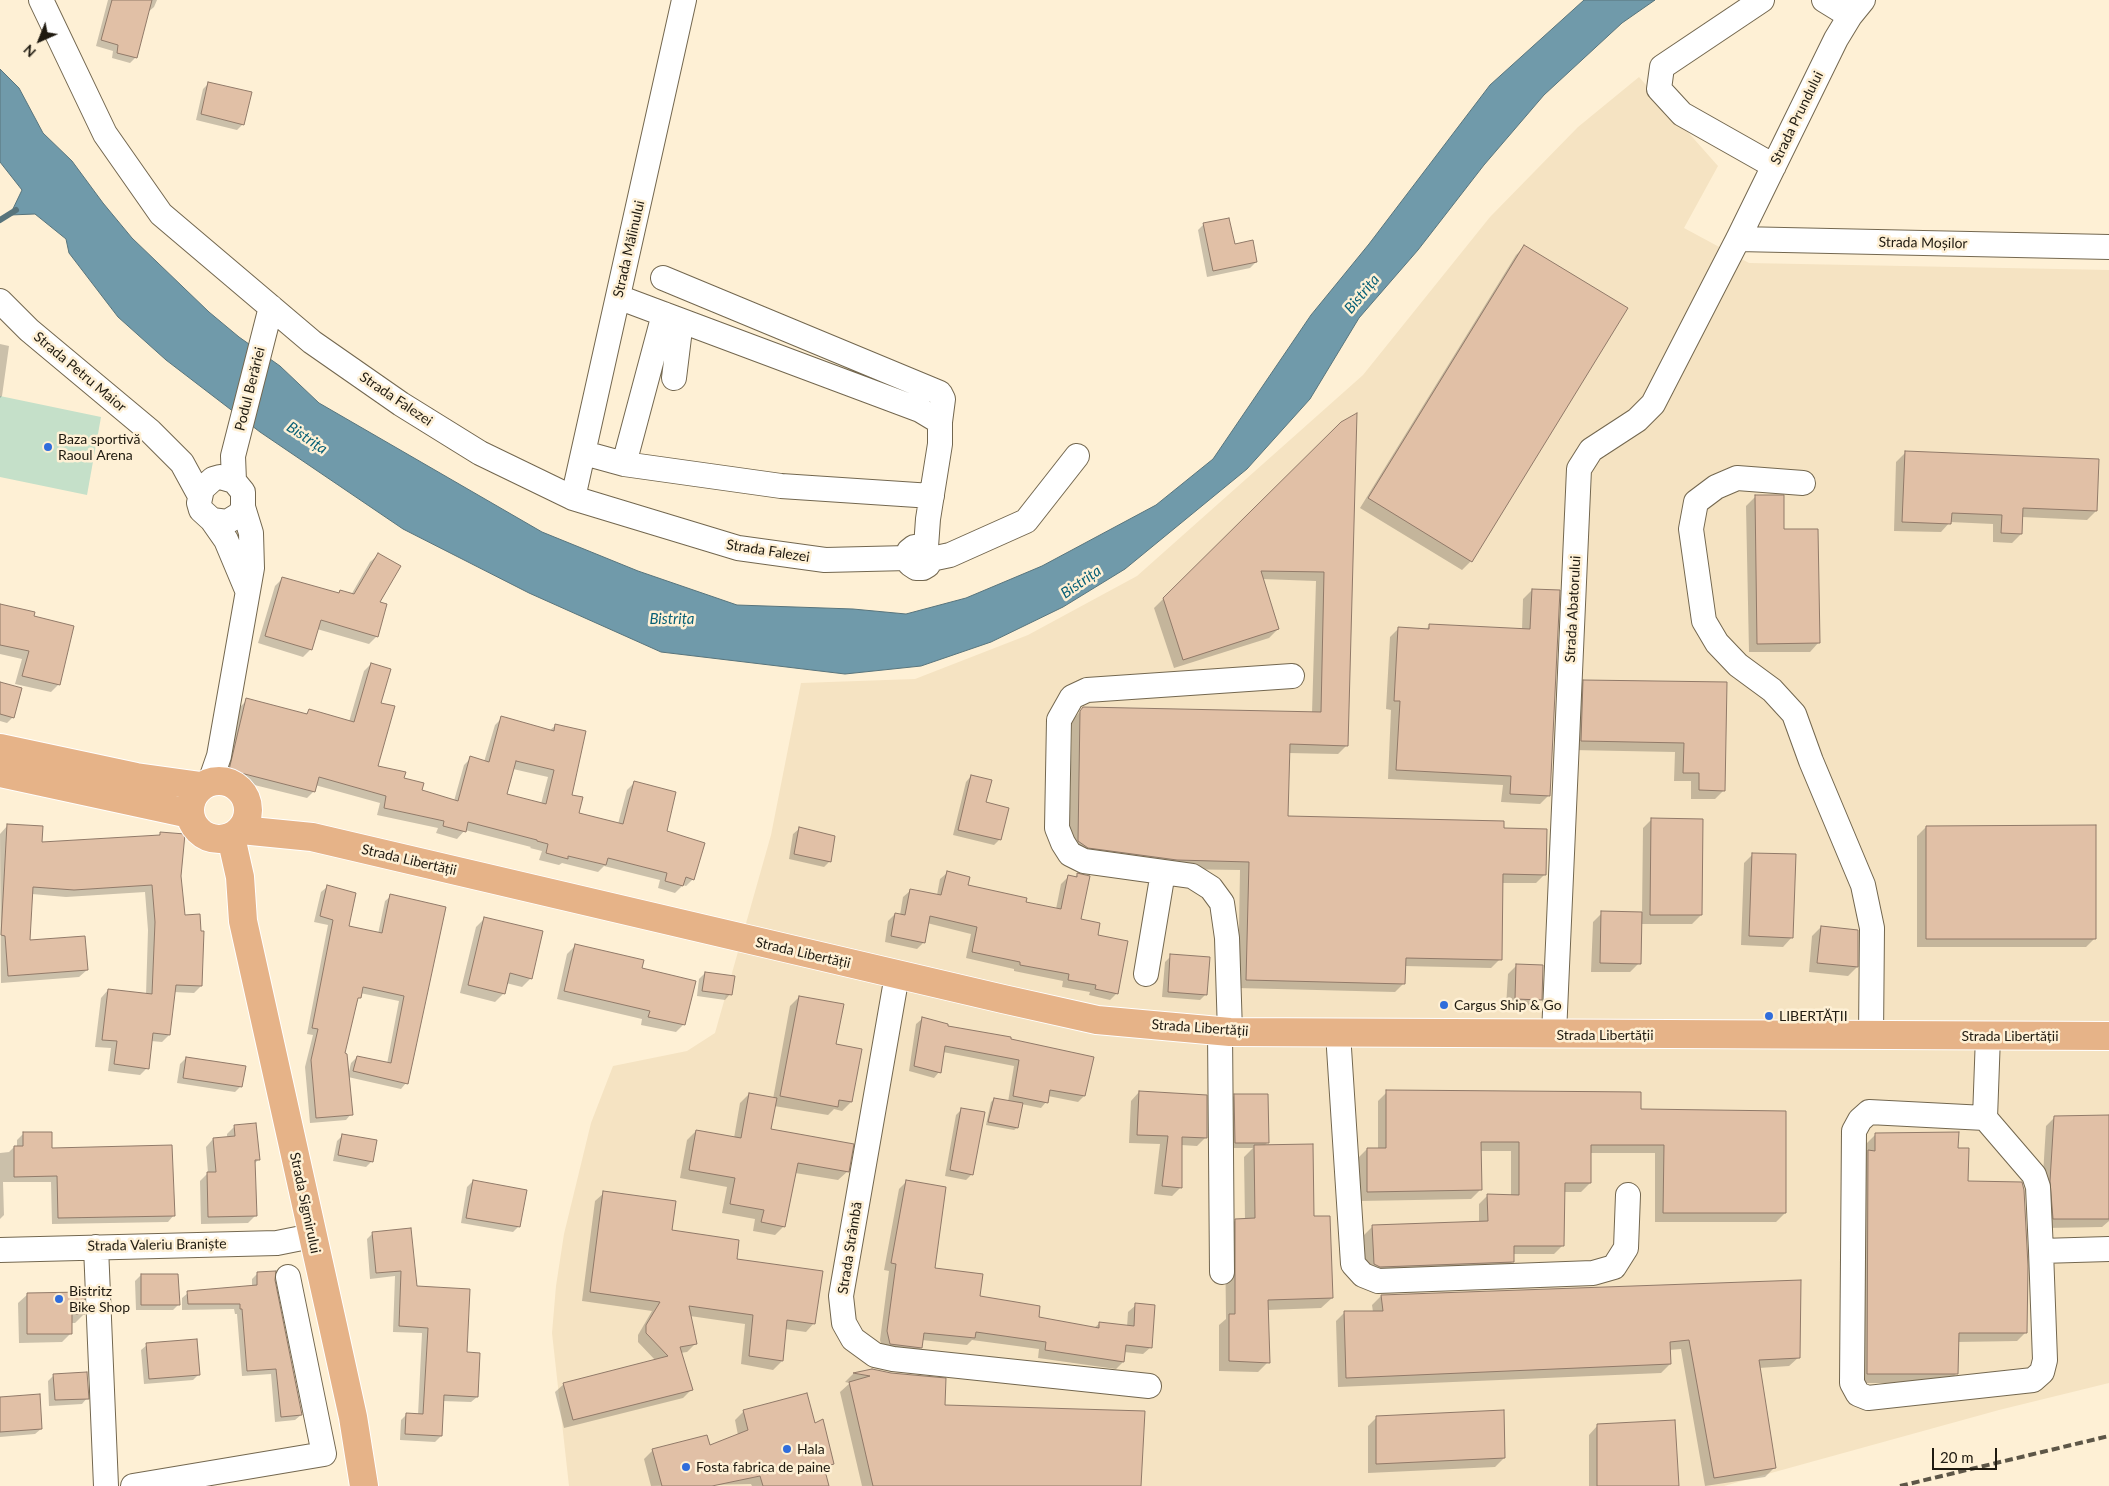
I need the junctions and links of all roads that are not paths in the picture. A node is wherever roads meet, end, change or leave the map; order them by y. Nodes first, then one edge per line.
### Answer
1 (41, 0) edge
2 (684, 0) edge
3 (1762, 0) edge
4 (1824, 0) edge
5 (1857, 8) edge
6 (1774, 166) junction
7 (1738, 239) junction
8 (2109, 248) edge
9 (663, 278) dead end
10 (618, 297) junction
11 (0, 301) edge
12 (271, 308) junction
13 (672, 317) junction
14 (674, 378) dead end
15 (940, 422) junction
16 (584, 454) junction
17 (1078, 456) dead end
18 (624, 464) junction
19 (217, 483) junction
20 (1804, 483) dead end
21 (932, 496) junction
22 (573, 498) junction
23 (243, 507) junction
24 (212, 520) junction
25 (922, 552) junction
26 (247, 590) junction
27 (1292, 676) dead end
28 (0, 748) edge
29 (0, 773) edge
30 (221, 787) junction
31 (190, 814) junction
32 (226, 834) junction
33 (312, 837) junction
34 (1163, 872) junction
35 (1146, 974) dead end
36 (897, 975) junction
37 (1225, 1031) junction
38 (1338, 1033) junction
39 (1554, 1034) junction
40 (1870, 1036) junction
41 (1988, 1036) junction
42 (2109, 1036) edge
43 (1985, 1118) junction
44 (1628, 1195) dead end
45 (96, 1247) junction
46 (315, 1247) junction
47 (2109, 1249) edge
48 (0, 1250) edge
49 (2041, 1251) junction
50 (1222, 1272) dead end
51 (288, 1277) dead end
52 (1149, 1386) dead end
53 (106, 1486) edge
54 (133, 1486) edge
55 (364, 1486) edge

1 - 12 street, Strada Falezei
2 - 10 street, Strada Mălinului
3 - 6 street
4 - 5 street
5 - 6 street, Strada Prundului
6 - 7 street, Strada Prundului
7 - 8 street, Strada Moșilor
7 - 39 street, Strada Abatorului
9 - 15 street
10 - 13 street
10 - 16 street, Strada Mălinului
11 - 19 street, Strada Petru Maior
12 - 19 street, Podul Berăriei
12 - 22 street, Strada Falezei
13 - 14 street
13 - 15 street
13 - 18 street
15 - 21 street
16 - 18 street
16 - 22 street, Strada Mălinului
17 - 25 street, Strada Falezei
18 - 21 street
19 - 23 street
19 - 24 street
20 - 40 street
21 - 25 street
22 - 25 street, Strada Falezei
23 - 24 street
23 - 26 street
24 - 26 street
26 - 30 street
27 - 34 street
28 - 30 main road, Strada Libertății
29 - 31 main road
30 - 31 main road
30 - 32 main road
30 - 33 main road, Strada Libertății
31 - 32 main road, Strada Sigmirului
32 - 33 main road, Strada Libertății
32 - 46 main road, Strada Sigmirului
33 - 36 main road, Strada Libertății
34 - 35 street
34 - 37 street
36 - 37 main road, Strada Libertății
36 - 52 street, Strada Strâmbă
37 - 38 main road, Strada Libertății
37 - 50 street
38 - 39 main road, Strada Libertății
38 - 44 street
39 - 40 main road, Strada Libertății
40 - 41 main road, Strada Libertății
41 - 42 main road, Strada Libertății
41 - 43 street
43 - 49 street
43 - 49 street
45 - 46 street, Strada Valeriu Braniște
45 - 48 street, Strada Valeriu Braniște
45 - 53 street
46 - 55 main road, Strada Sigmirului
47 - 49 street
51 - 54 street

